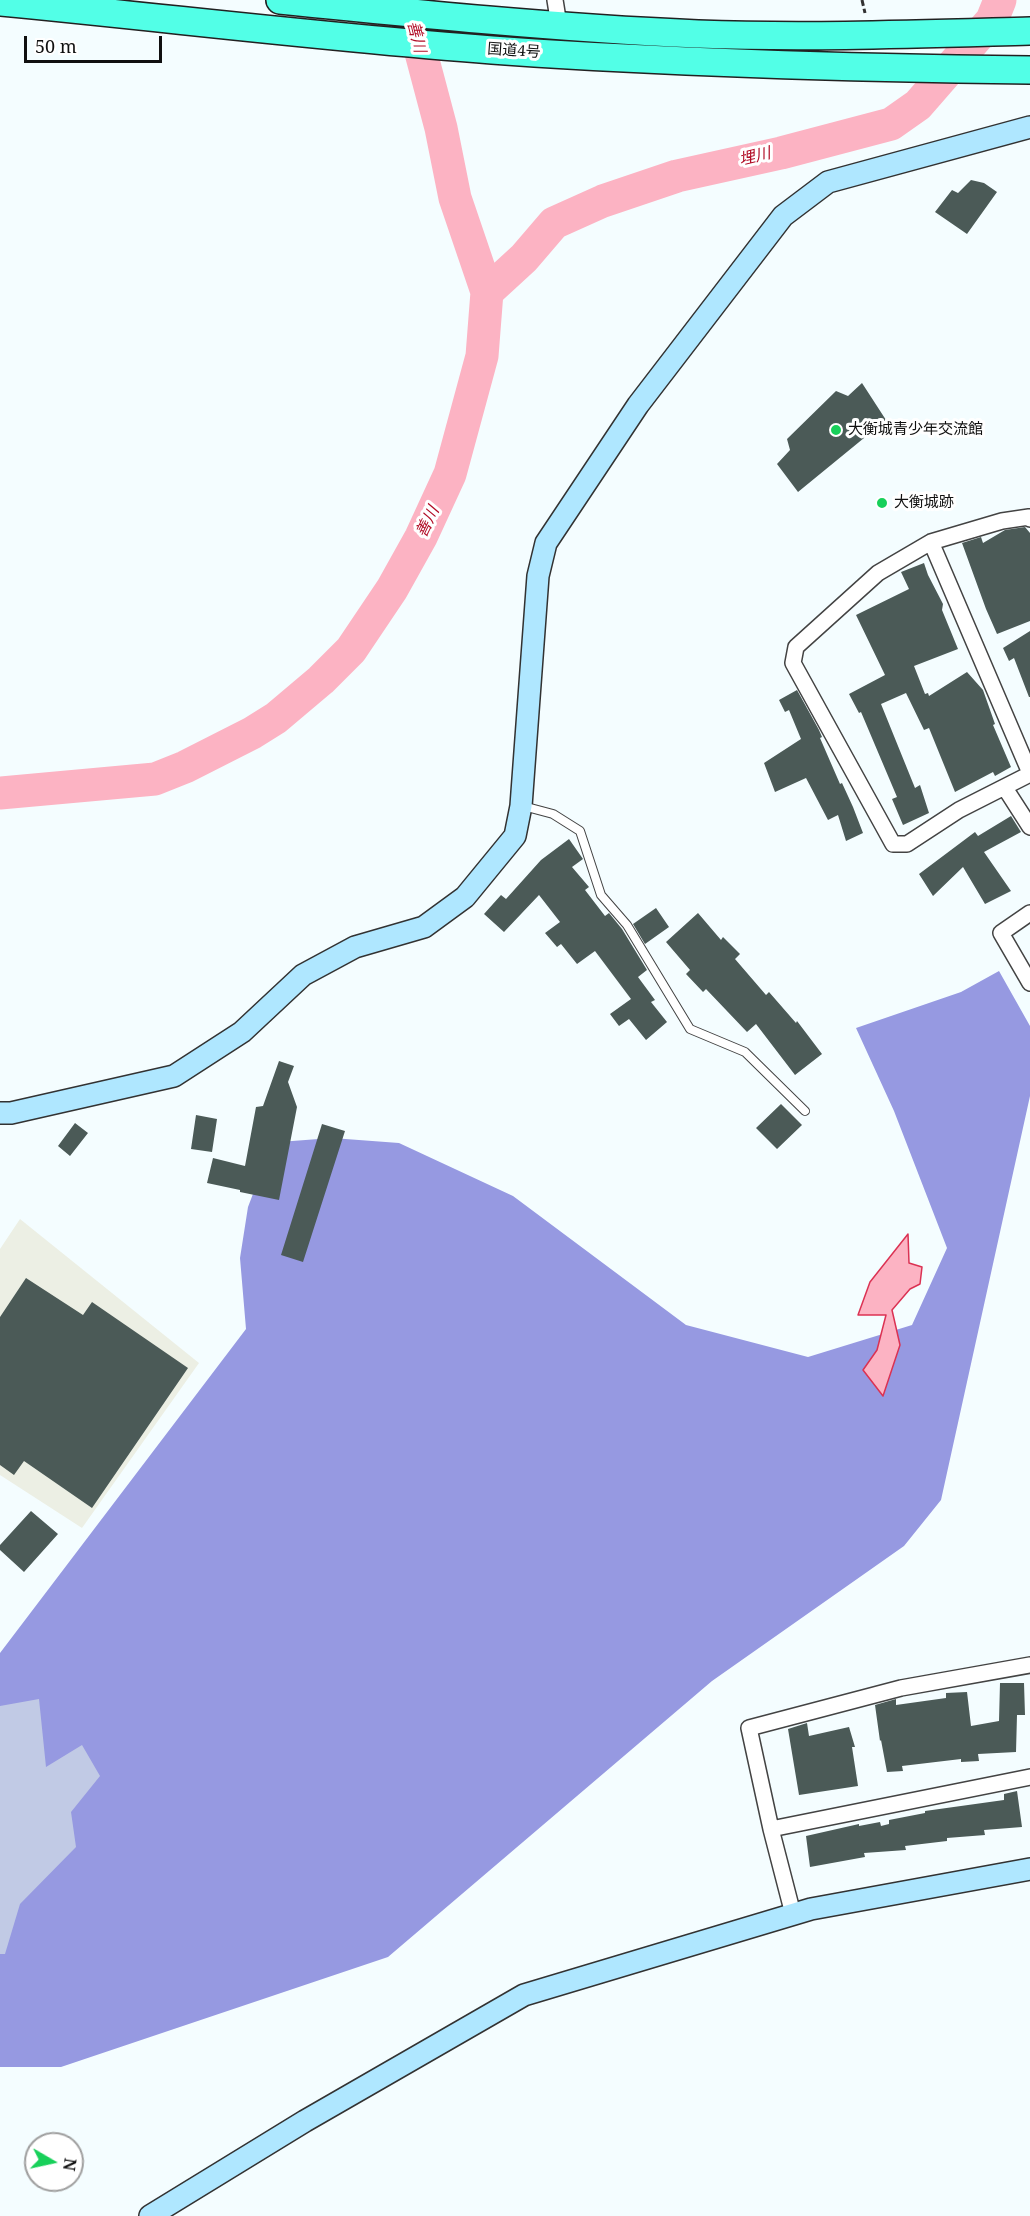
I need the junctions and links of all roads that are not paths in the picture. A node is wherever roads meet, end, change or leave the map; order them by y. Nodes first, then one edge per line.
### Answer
1 (280, 0) edge
2 (0, 2) edge
3 (557, 13) edge
4 (1030, 31) edge
5 (1030, 70) edge
6 (1030, 127) edge
7 (1030, 519) edge
8 (931, 542) junction
9 (1030, 774) edge
10 (1005, 788) junction
11 (521, 806) junction
12 (1030, 827) edge
13 (1030, 913) edge
14 (1030, 983) edge
15 (805, 1112) dead end
16 (0, 1113) edge
17 (1030, 1665) edge
18 (1030, 1777) edge
19 (771, 1829) junction
20 (1030, 1869) edge
21 (793, 1914) junction
22 (150, 2216) edge

1 - 3 highway, 国道4号
2 - 5 highway, 国道4号
3 - 4 highway, 国道4号
6 - 11 street
7 - 8 street
8 - 9 street
8 - 10 street
9 - 10 street
10 - 12 street
11 - 15 lane
11 - 16 street
13 - 14 street
17 - 19 street
18 - 19 street
19 - 21 street
20 - 21 street
21 - 22 street

